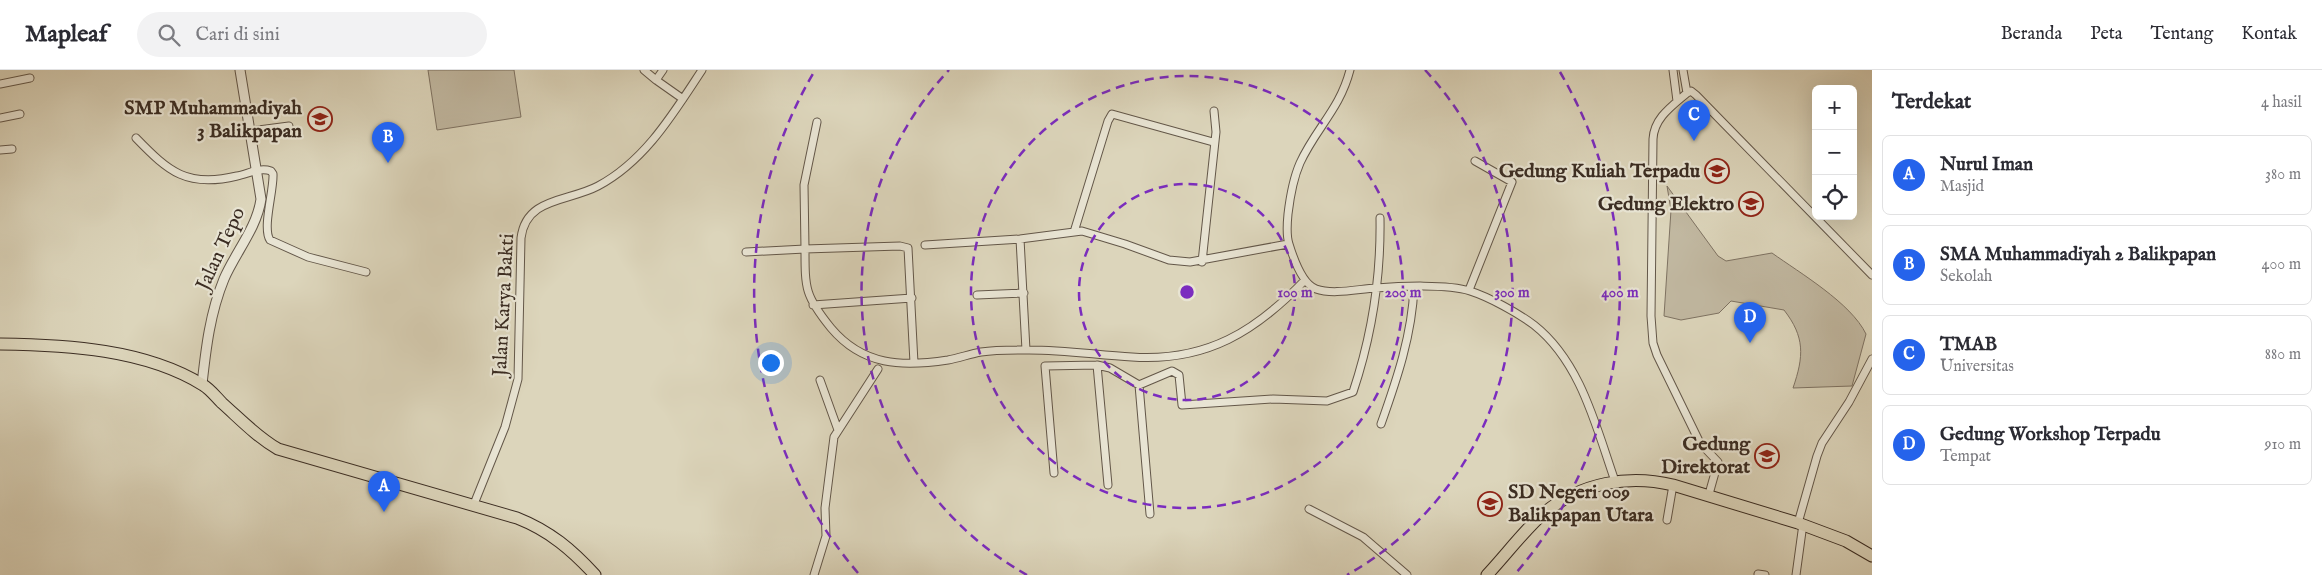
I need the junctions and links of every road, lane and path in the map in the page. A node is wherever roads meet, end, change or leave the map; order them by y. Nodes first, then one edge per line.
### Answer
1 (240, 70) edge
2 (644, 70) edge
3 (663, 70) edge
4 (702, 70) edge
5 (1350, 70) edge
6 (1673, 70) edge
7 (1684, 70) edge
8 (30, 78) dead end
9 (656, 80) junction
10 (0, 84) edge
11 (1687, 93) junction
12 (683, 99) junction
13 (1677, 101) junction
14 (1214, 111) dead end
15 (20, 114) dead end
16 (0, 118) edge
17 (817, 122) dead end
18 (289, 126) dead end
19 (251, 131) junction
20 (136, 138) dead end
21 (1214, 142) junction
22 (12, 149) dead end
23 (0, 150) edge
24 (1475, 161) dead end
25 (258, 170) junction
26 (1380, 218) dead end
27 (1074, 232) junction
28 (1020, 239) junction
29 (1288, 244) junction
30 (925, 245) dead end
31 (805, 249) junction
32 (746, 252) dead end
33 (1202, 262) junction
34 (366, 272) dead end
35 (1872, 275) edge
36 (1306, 280) junction
37 (1414, 287) junction
38 (1377, 288) junction
39 (1469, 290) junction
40 (1024, 293) junction
41 (977, 295) dead end
42 (912, 298) junction
43 (813, 305) junction
44 (0, 344) edge
45 (1026, 350) junction
46 (1872, 359) edge
47 (914, 363) junction
48 (1097, 366) junction
49 (878, 369) dead end
50 (820, 380) dead end
51 (202, 384) junction
52 (1139, 385) junction
53 (1382, 424) dead end
54 (838, 430) junction
55 (1054, 473) dead end
56 (1615, 481) junction
57 (1108, 485) dead end
58 (1673, 485) junction
59 (1709, 494) junction
60 (474, 504) junction
61 (1309, 509) dead end
62 (1150, 514) dead end
63 (1668, 520) dead end
64 (1801, 524) junction
65 (1872, 556) edge
66 (595, 575) edge
67 (814, 575) edge
68 (1407, 575) edge
69 (1487, 575) edge
70 (1796, 575) edge

1 - 19 street, Jalan Tepo
2 - 9 street
3 - 9 street
4 - 12 street, Jalan Karya Bakti
5 - 29 street
6 - 13 street
7 - 11 street
8 - 10 street
9 - 12 street
11 - 13 street
11 - 35 street
12 - 60 street, Jalan Karya Bakti
13 - 59 street
14 - 21 street
15 - 16 street
17 - 31 street
18 - 19 street
19 - 25 street, Jalan Tepo
20 - 25 street
21 - 27 street
21 - 33 street
22 - 23 street
24 - 39 street
25 - 34 street
25 - 51 street, Jalan Tepo
26 - 38 street
27 - 28 street
27 - 33 street
28 - 30 street
28 - 40 street
29 - 33 street
29 - 36 street
31 - 32 street
31 - 42 street
31 - 43 street
36 - 38 street
36 - 45 street
37 - 38 street
37 - 39 street
37 - 53 street
38 - 52 street
39 - 56 street
40 - 41 street
40 - 45 street
42 - 43 street
42 - 47 street
43 - 47 street
44 - 51 highway
45 - 47 street
46 - 64 street
48 - 52 street
48 - 55 street
48 - 57 street
49 - 54 street
50 - 54 street
51 - 60 highway
52 - 62 street
54 - 67 street
56 - 58 highway
56 - 69 highway
58 - 59 highway
58 - 63 street
59 - 64 highway
60 - 66 highway
61 - 68 street
64 - 65 highway
64 - 70 street

